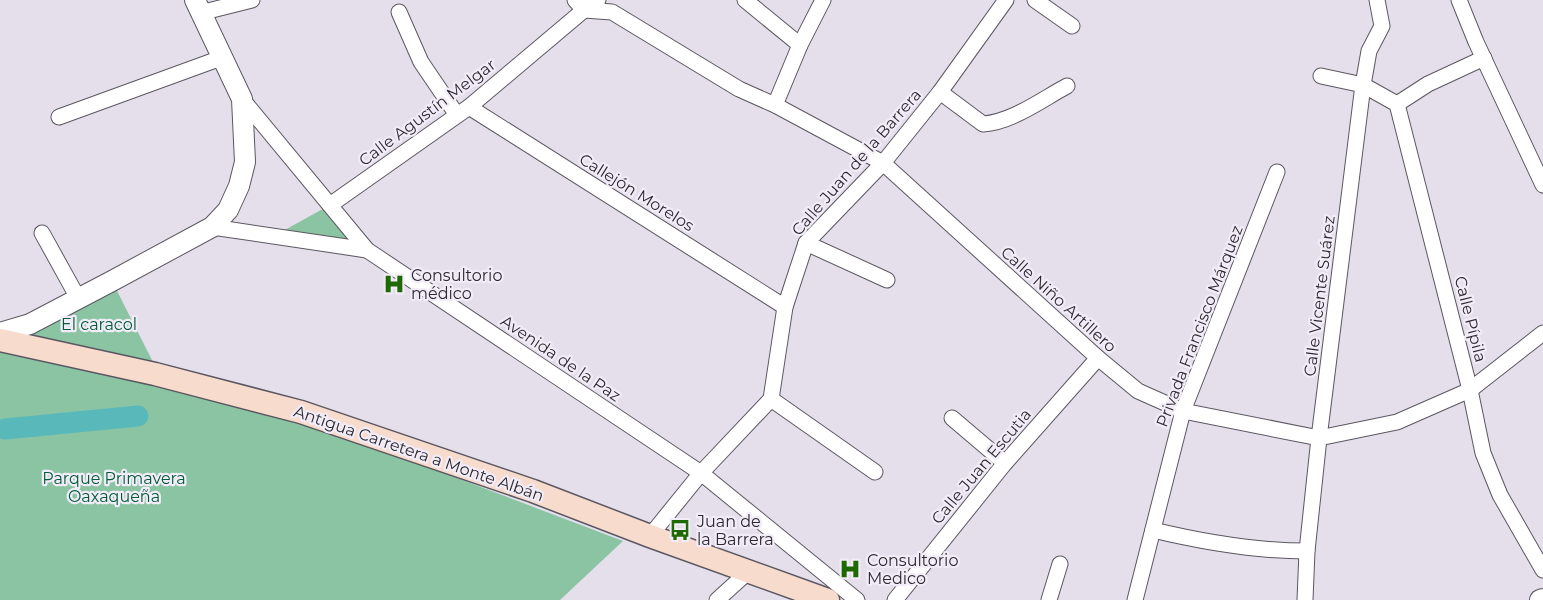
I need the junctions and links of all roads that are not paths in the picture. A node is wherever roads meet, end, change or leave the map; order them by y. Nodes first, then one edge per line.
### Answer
1 (252, 0) edge
2 (598, 0) edge
3 (745, 0) edge
4 (823, 0) edge
5 (1006, 0) edge
6 (1035, 0) edge
7 (1377, 0) edge
8 (1459, 0) edge
9 (580, 5) edge
10 (197, 6) edge
11 (399, 12) dead end
12 (1072, 26) dead end
13 (800, 45) junction
14 (221, 58) junction
15 (1484, 58) junction
16 (1321, 76) dead end
17 (1363, 85) junction
18 (1066, 86) dead end
19 (940, 92) junction
20 (242, 99) junction
21 (1397, 104) junction
22 (775, 105) junction
23 (463, 111) junction
24 (60, 117) dead end
25 (883, 163) junction
26 (1277, 172) dead end
27 (1543, 185) edge
28 (330, 205) junction
29 (212, 227) junction
30 (42, 233) dead end
31 (806, 243) junction
32 (367, 250) junction
33 (887, 280) dead end
34 (78, 298) junction
35 (785, 307) junction
36 (0, 333) edge
37 (1543, 333) edge
38 (0, 340) edge
39 (1098, 358) junction
40 (1470, 390) junction
41 (771, 399) junction
42 (1183, 411) junction
43 (952, 418) dead end
44 (1319, 438) junction
45 (1005, 463) junction
46 (875, 472) dead end
47 (701, 473) junction
48 (1153, 530) junction
49 (650, 536) junction
50 (1307, 551) junction
51 (1060, 564) dead end
52 (1543, 570) edge
53 (749, 572) junction
54 (717, 600) edge
55 (828, 600) edge
56 (857, 600) edge
57 (895, 600) edge
58 (1049, 600) edge
59 (1135, 600) edge
60 (1305, 600) edge

1 - 10 street
2 - 9 street, Calle Agustín Melgar
3 - 13 street
4 - 13 street
5 - 19 street, Calle Juan de la Barrera
6 - 12 street
7 - 17 street, Calle Vicente Suárez
8 - 15 street
9 - 22 street, Calle Niño Artillero
9 - 23 street, Calle Agustín Melgar
10 - 14 street
11 - 23 street
13 - 22 street
14 - 20 street
14 - 24 street
15 - 21 street
15 - 27 street
16 - 17 street
17 - 21 street
17 - 44 street, Calle Vicente Suárez
18 - 19 street
19 - 25 street, Calle Juan de la Barrera
20 - 28 street, Avenida de la Paz
20 - 29 street
21 - 40 street, Calle Pípila
22 - 25 street, Calle Niño Artillero
23 - 28 street, Calle Agustín Melgar
23 - 35 street, Callejón Morelos
25 - 31 street, Calle Juan de la Barrera
25 - 39 street, Calle Niño Artillero
26 - 42 street, Privada Francisco Márquez
28 - 32 street, Avenida de la Paz
29 - 32 street
29 - 34 street
30 - 34 street
31 - 33 street
31 - 35 street, Calle Juan de la Barrera
32 - 47 street, Avenida de la Paz
34 - 36 street
35 - 41 street, Calle Juan de la Barrera
37 - 40 street, Calle Niño Artillero
38 - 49 main road, Antigua Carretera a Monte Albán
39 - 42 street, Calle Niño Artillero
39 - 45 street, Calle Juan Escutia
40 - 44 street, Calle Niño Artillero
40 - 52 street, Calle Pípila
41 - 46 street
41 - 47 street
42 - 44 street, Calle Niño Artillero
42 - 48 street, Privada Francisco Márquez
43 - 45 street
44 - 50 street, Calle Vicente Suárez
45 - 57 street, Calle Juan Escutia
47 - 49 street
47 - 56 street, Avenida de la Paz
48 - 50 street
48 - 59 street, Privada Francisco Márquez
49 - 53 main road, Antigua Carretera a Monte Albán
50 - 60 street, Calle Vicente Suárez
51 - 58 street
53 - 54 street
53 - 55 main road, Antigua Carretera a Monte Albán

